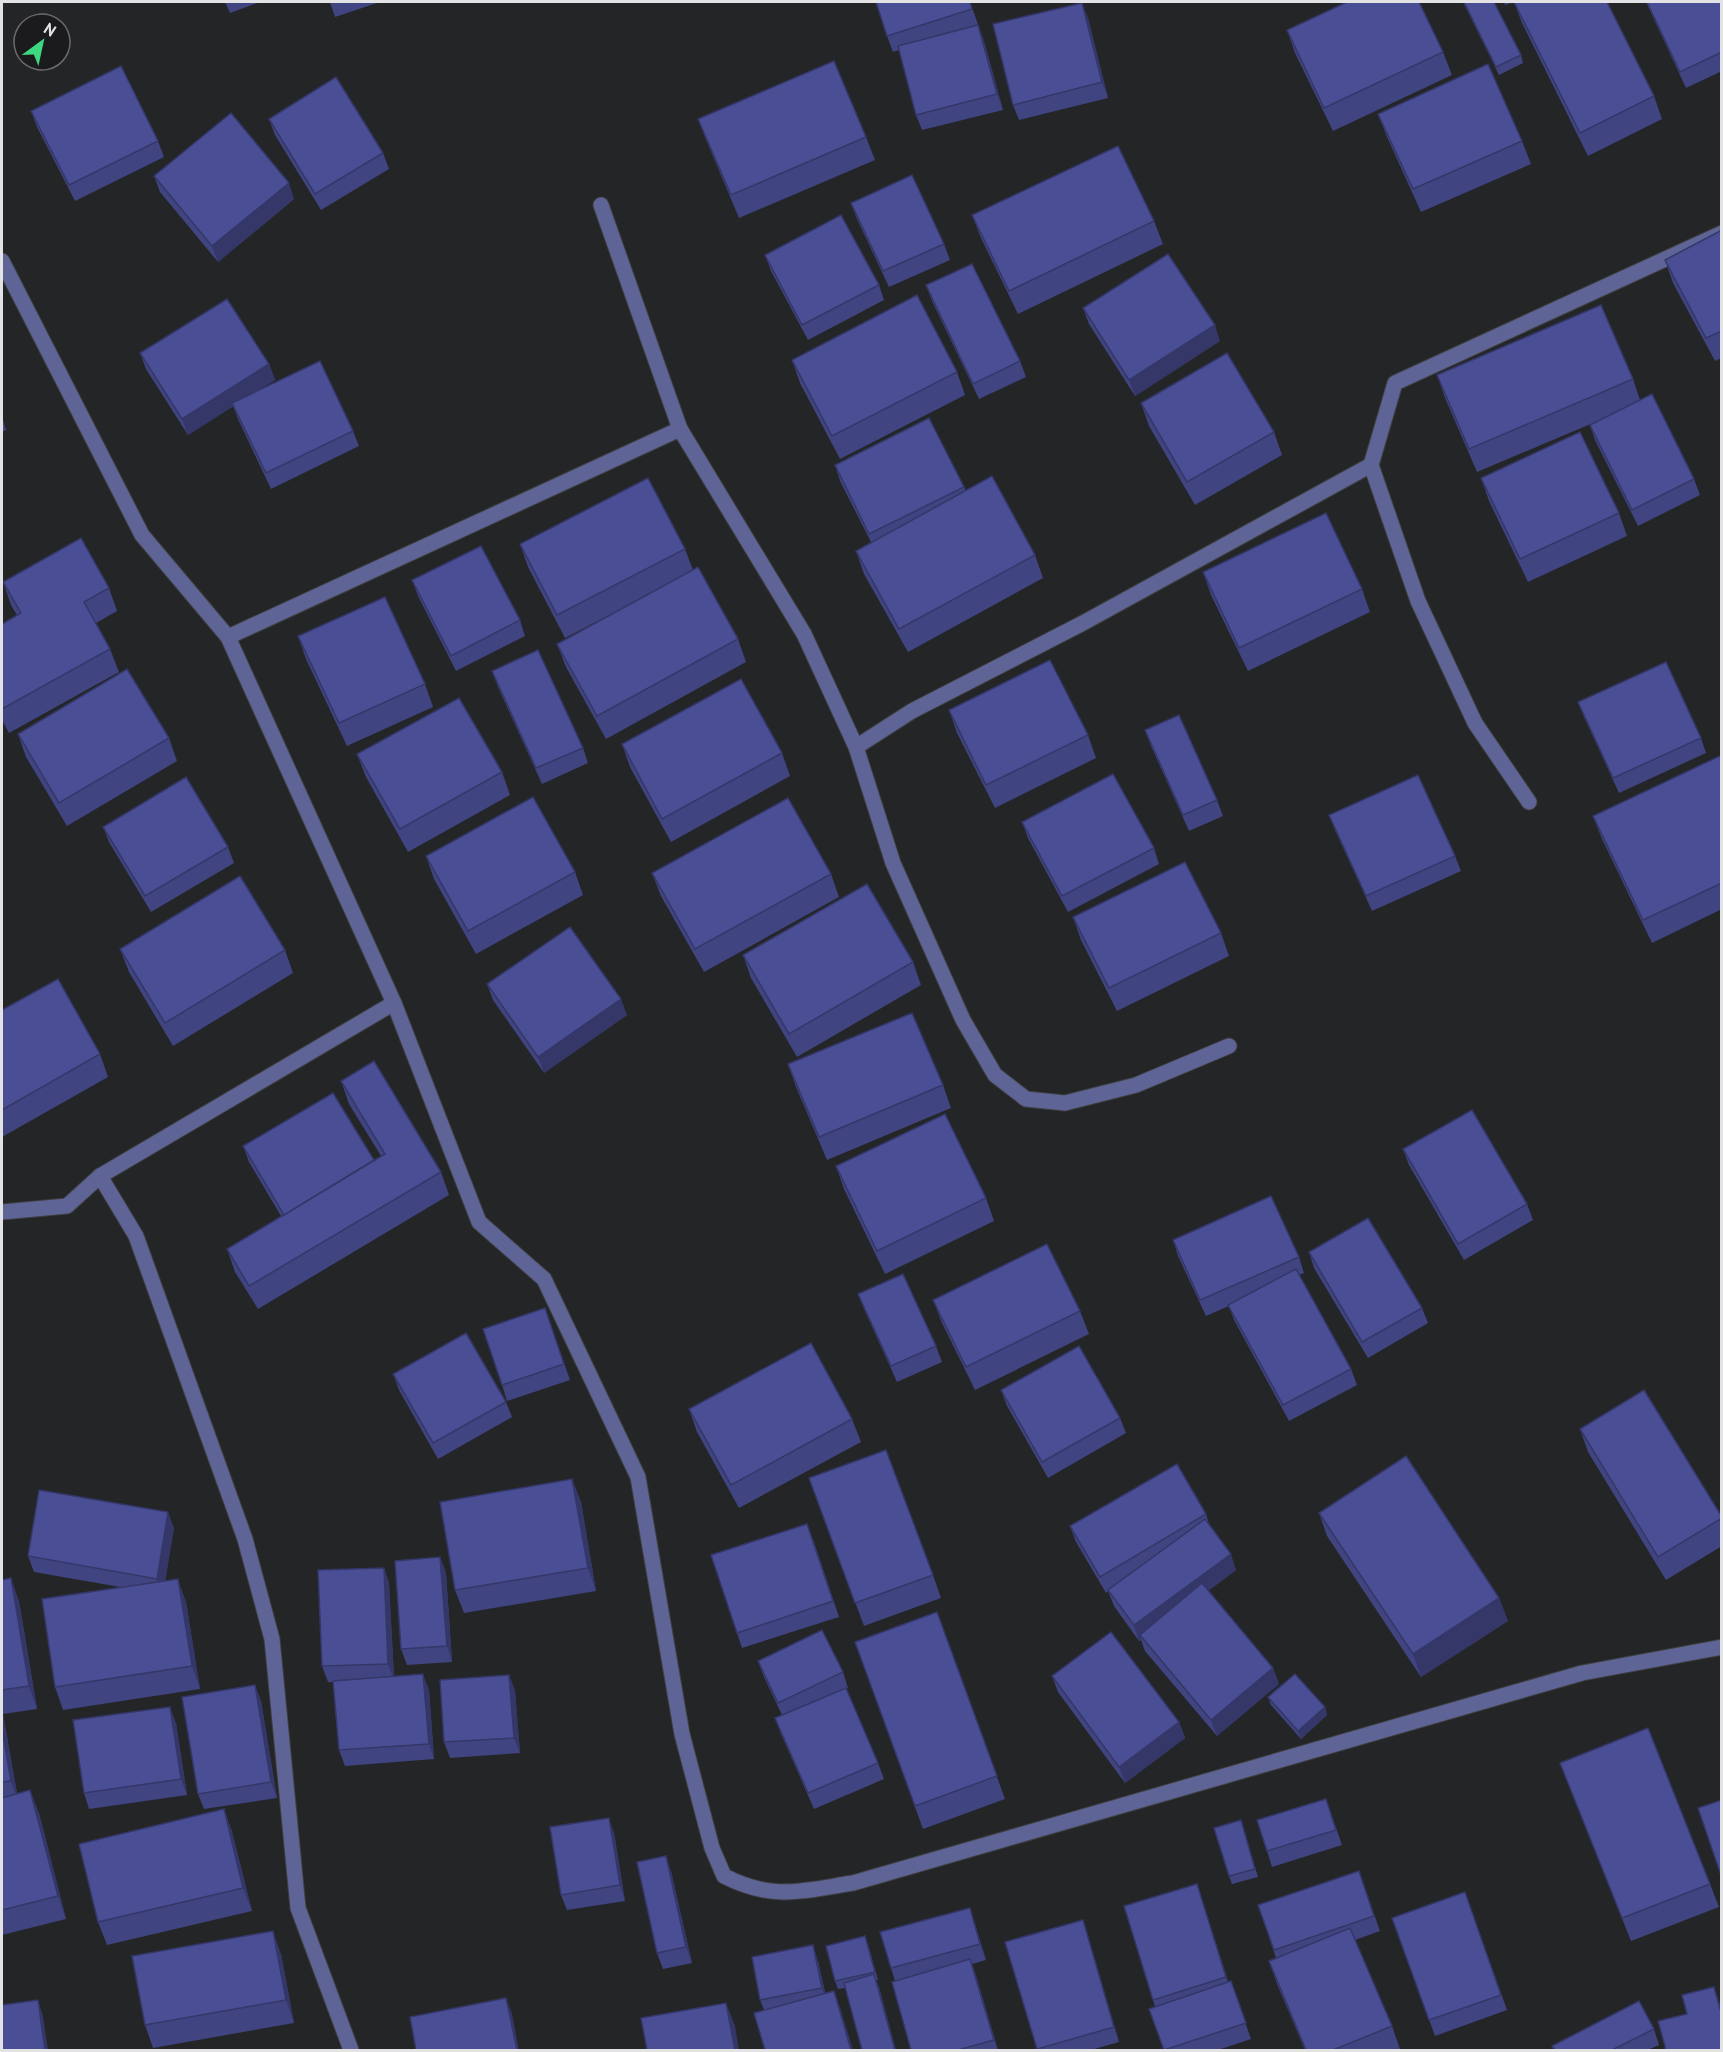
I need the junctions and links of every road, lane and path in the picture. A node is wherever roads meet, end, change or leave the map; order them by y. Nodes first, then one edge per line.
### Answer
1 (601, 205) dead end
2 (1722, 233) edge
3 (2, 261) edge
4 (680, 429) junction
5 (1371, 465) junction
6 (228, 637) junction
7 (856, 747) junction
8 (1529, 802) dead end
9 (394, 1003) junction
10 (1229, 1046) dead end
11 (100, 1176) junction
12 (2, 1212) edge
13 (1722, 1647) edge
14 (351, 2050) edge

1 - 4 street
2 - 5 street
3 - 6 street
4 - 6 street
4 - 7 street
5 - 7 street
5 - 8 street
6 - 9 street
7 - 10 street
9 - 11 street
9 - 13 street
11 - 12 street
11 - 14 street

